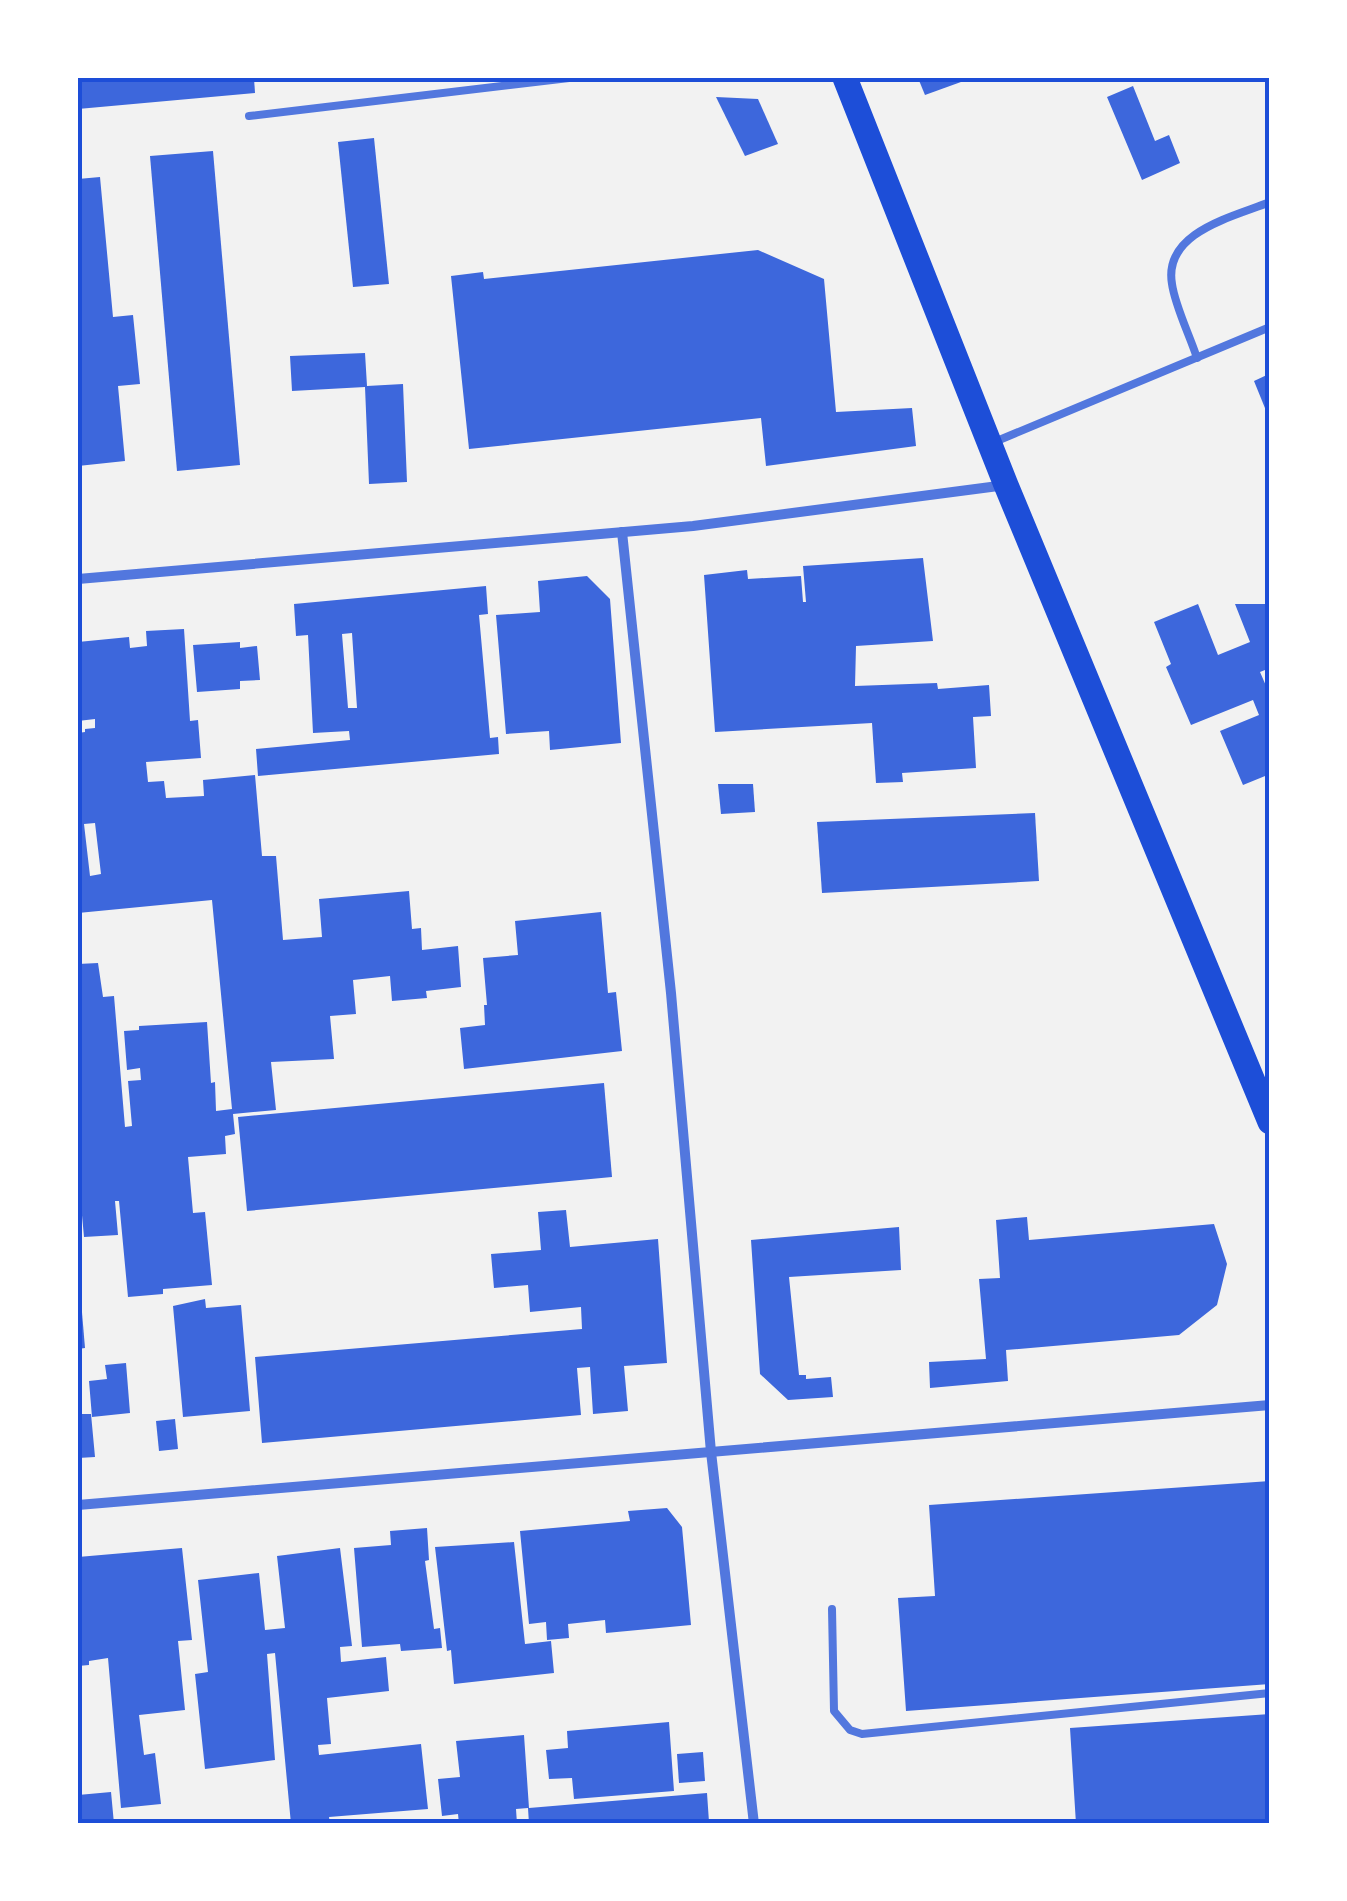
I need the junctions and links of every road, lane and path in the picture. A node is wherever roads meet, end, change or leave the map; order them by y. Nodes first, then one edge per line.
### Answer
1 (569, 78) edge
2 (845, 78) edge
3 (249, 116) dead end
4 (1270, 202) edge
5 (1270, 327) edge
6 (1197, 358) junction
7 (990, 444) junction
8 (1006, 485) junction
9 (622, 532) junction
10 (78, 579) edge
11 (1270, 1122) edge
12 (1270, 1405) edge
13 (711, 1452) junction
14 (78, 1504) edge
15 (832, 1609) dead end
16 (1270, 1693) edge
17 (754, 1824) edge

1 - 3 lane
2 - 7 main road
4 - 6 lane
5 - 6 lane
6 - 7 lane
7 - 8 main road
8 - 9 street
8 - 11 main road
9 - 10 street
9 - 13 street
12 - 13 street
13 - 14 street
13 - 17 street
15 - 16 lane

